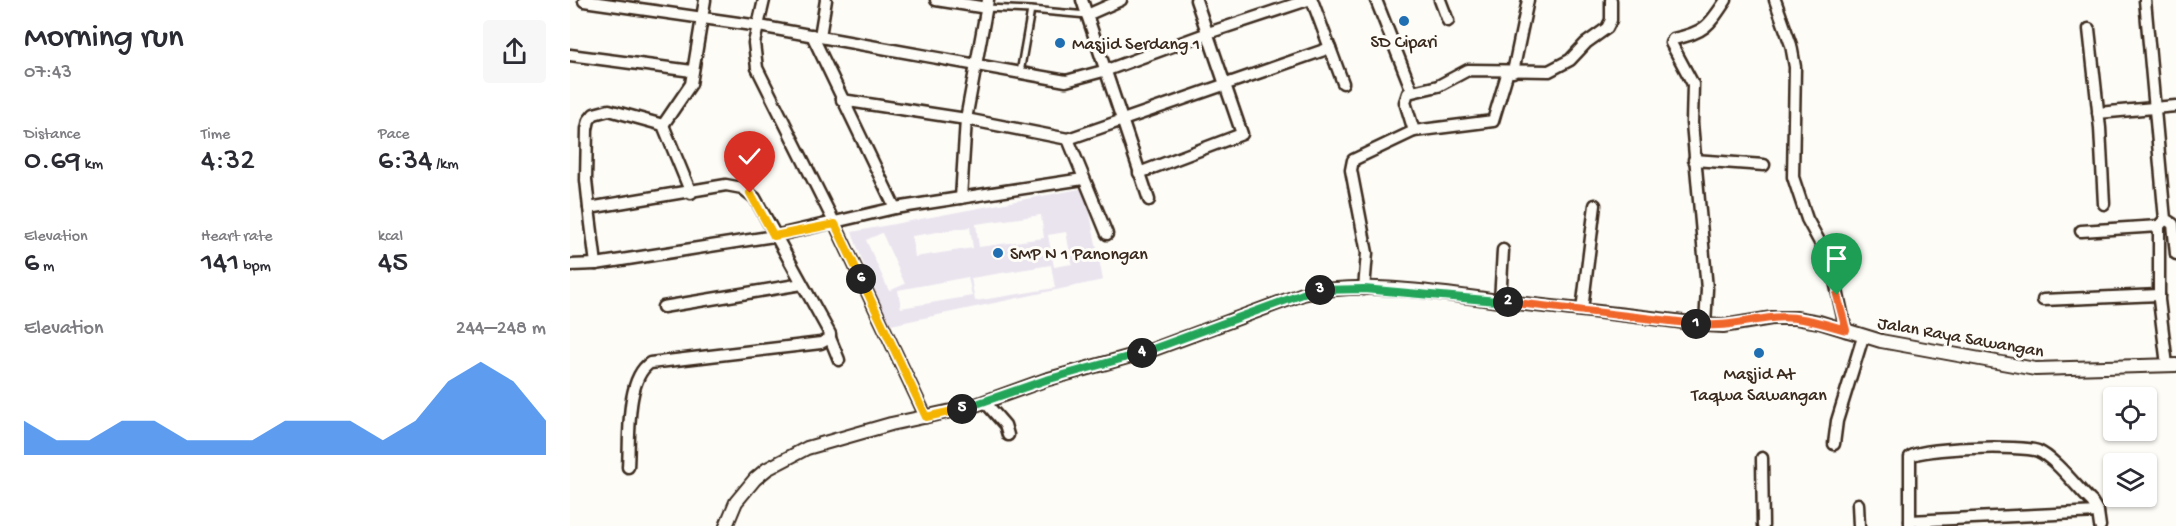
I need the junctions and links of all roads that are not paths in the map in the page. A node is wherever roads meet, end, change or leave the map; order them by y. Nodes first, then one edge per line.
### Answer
1 (705, 0) edge
2 (764, 0) edge
3 (826, 0) edge
4 (936, 0) edge
5 (1082, 0) edge
6 (1122, 0) edge
7 (1196, 0) edge
8 (1310, 0) edge
9 (1376, 0) edge
10 (1440, 0) edge
11 (1528, 0) edge
12 (1611, 0) edge
13 (1726, 0) edge
14 (1775, 0) edge
15 (2145, 0) edge
16 (584, 1) edge
17 (987, 4) edge
18 (1031, 10) junction
19 (1087, 15) junction
20 (701, 19) junction
21 (1448, 21) dead end
22 (759, 26) junction
23 (2090, 29) dead end
24 (1208, 33) junction
25 (816, 36) junction
26 (1330, 48) junction
27 (570, 55) edge
28 (976, 63) junction
29 (692, 70) junction
30 (1107, 70) junction
31 (1510, 71) junction
32 (1020, 73) junction
33 (1226, 83) junction
34 (1343, 83) dead end
35 (1412, 91) junction
36 (842, 100) junction
37 (2176, 106) edge
38 (2154, 108) junction
39 (2098, 113) junction
40 (966, 119) junction
41 (1123, 121) junction
42 (663, 125) junction
43 (1414, 131) junction
44 (1068, 139) junction
45 (1694, 160) junction
46 (1764, 165) dead end
47 (1139, 173) junction
48 (1083, 179) junction
49 (691, 193) junction
50 (961, 198) junction
51 (1149, 200) dead end
52 (2103, 204) dead end
53 (1595, 206) dead end
54 (589, 208) junction
55 (895, 208) junction
56 (2176, 208) edge
57 (2163, 218) junction
58 (835, 224) junction
59 (2081, 231) dead end
60 (1107, 234) dead end
61 (774, 236) junction
62 (1503, 250) dead end
63 (2176, 254) edge
64 (596, 264) junction
65 (570, 265) edge
66 (802, 284) junction
67 (1364, 289) junction
68 (2159, 295) junction
69 (2043, 300) dead end
70 (1500, 301) junction
71 (663, 307) dead end
72 (1582, 310) junction
73 (1705, 325) junction
74 (1846, 330) junction
75 (1863, 337) junction
76 (830, 338) junction
77 (839, 360) dead end
78 (2172, 365) edge
79 (986, 402) junction
80 (926, 417) junction
81 (1008, 435) dead end
82 (1834, 444) dead end
83 (1762, 458) dead end
84 (628, 467) dead end
85 (1858, 504) dead end
86 (2098, 512) junction
87 (1910, 524) edge
88 (726, 526) edge
89 (1763, 526) edge
90 (1859, 526) edge
91 (2100, 526) edge

1 - 20 street
2 - 22 street
3 - 25 street
4 - 17 street
5 - 19 street
6 - 19 street
7 - 24 street
8 - 24 street
8 - 26 street
9 - 35 street
10 - 21 street
11 - 31 street
12 - 31 street
13 - 45 street
14 - 74 street
15 - 38 street
16 - 20 street
17 - 18 lane
17 - 28 street
18 - 19 lane
18 - 32 lane
19 - 30 street
20 - 22 street
20 - 29 street
22 - 25 street
22 - 58 street
23 - 39 street
24 - 30 street
24 - 33 street
25 - 28 street
25 - 36 street
26 - 33 street
26 - 34 street
27 - 29 street
28 - 32 street
28 - 40 street
29 - 42 street
30 - 32 street
30 - 41 street
31 - 35 street
31 - 43 street
33 - 41 street
33 - 47 street
35 - 43 street
36 - 40 street
36 - 55 street
37 - 38 street
38 - 39 street
38 - 57 street
39 - 52 street
40 - 44 street
40 - 50 street
41 - 44 street
41 - 47 street
42 - 49 street
42 - 54 street
43 - 67 street
44 - 48 street
45 - 46 street
45 - 73 street
47 - 51 street
48 - 50 street
48 - 60 street
49 - 54 street
49 - 61 street
50 - 55 street
53 - 72 street
54 - 64 street
55 - 58 street
56 - 57 street
57 - 59 street
57 - 63 street
57 - 68 street
58 - 61 street
58 - 80 street
61 - 64 street
61 - 66 street
62 - 70 street
64 - 65 street
66 - 71 street
66 - 76 street
67 - 70 street, Jalan Raya Sawangan
67 - 79 street, Jalan Raya Sawangan
68 - 69 street
68 - 78 street
70 - 72 street, Jalan Raya Sawangan
72 - 73 street, Jalan Raya Sawangan
73 - 74 street, Jalan Raya Sawangan
74 - 75 street, Jalan Raya Sawangan
75 - 78 street, Jalan Raya Sawangan
75 - 82 street
76 - 77 street
76 - 84 street
79 - 80 street, Jalan Raya Sawangan
79 - 81 street
80 - 88 street, Jalan Raya Sawangan
83 - 89 street
85 - 90 street
86 - 87 street
86 - 87 street
86 - 91 street

